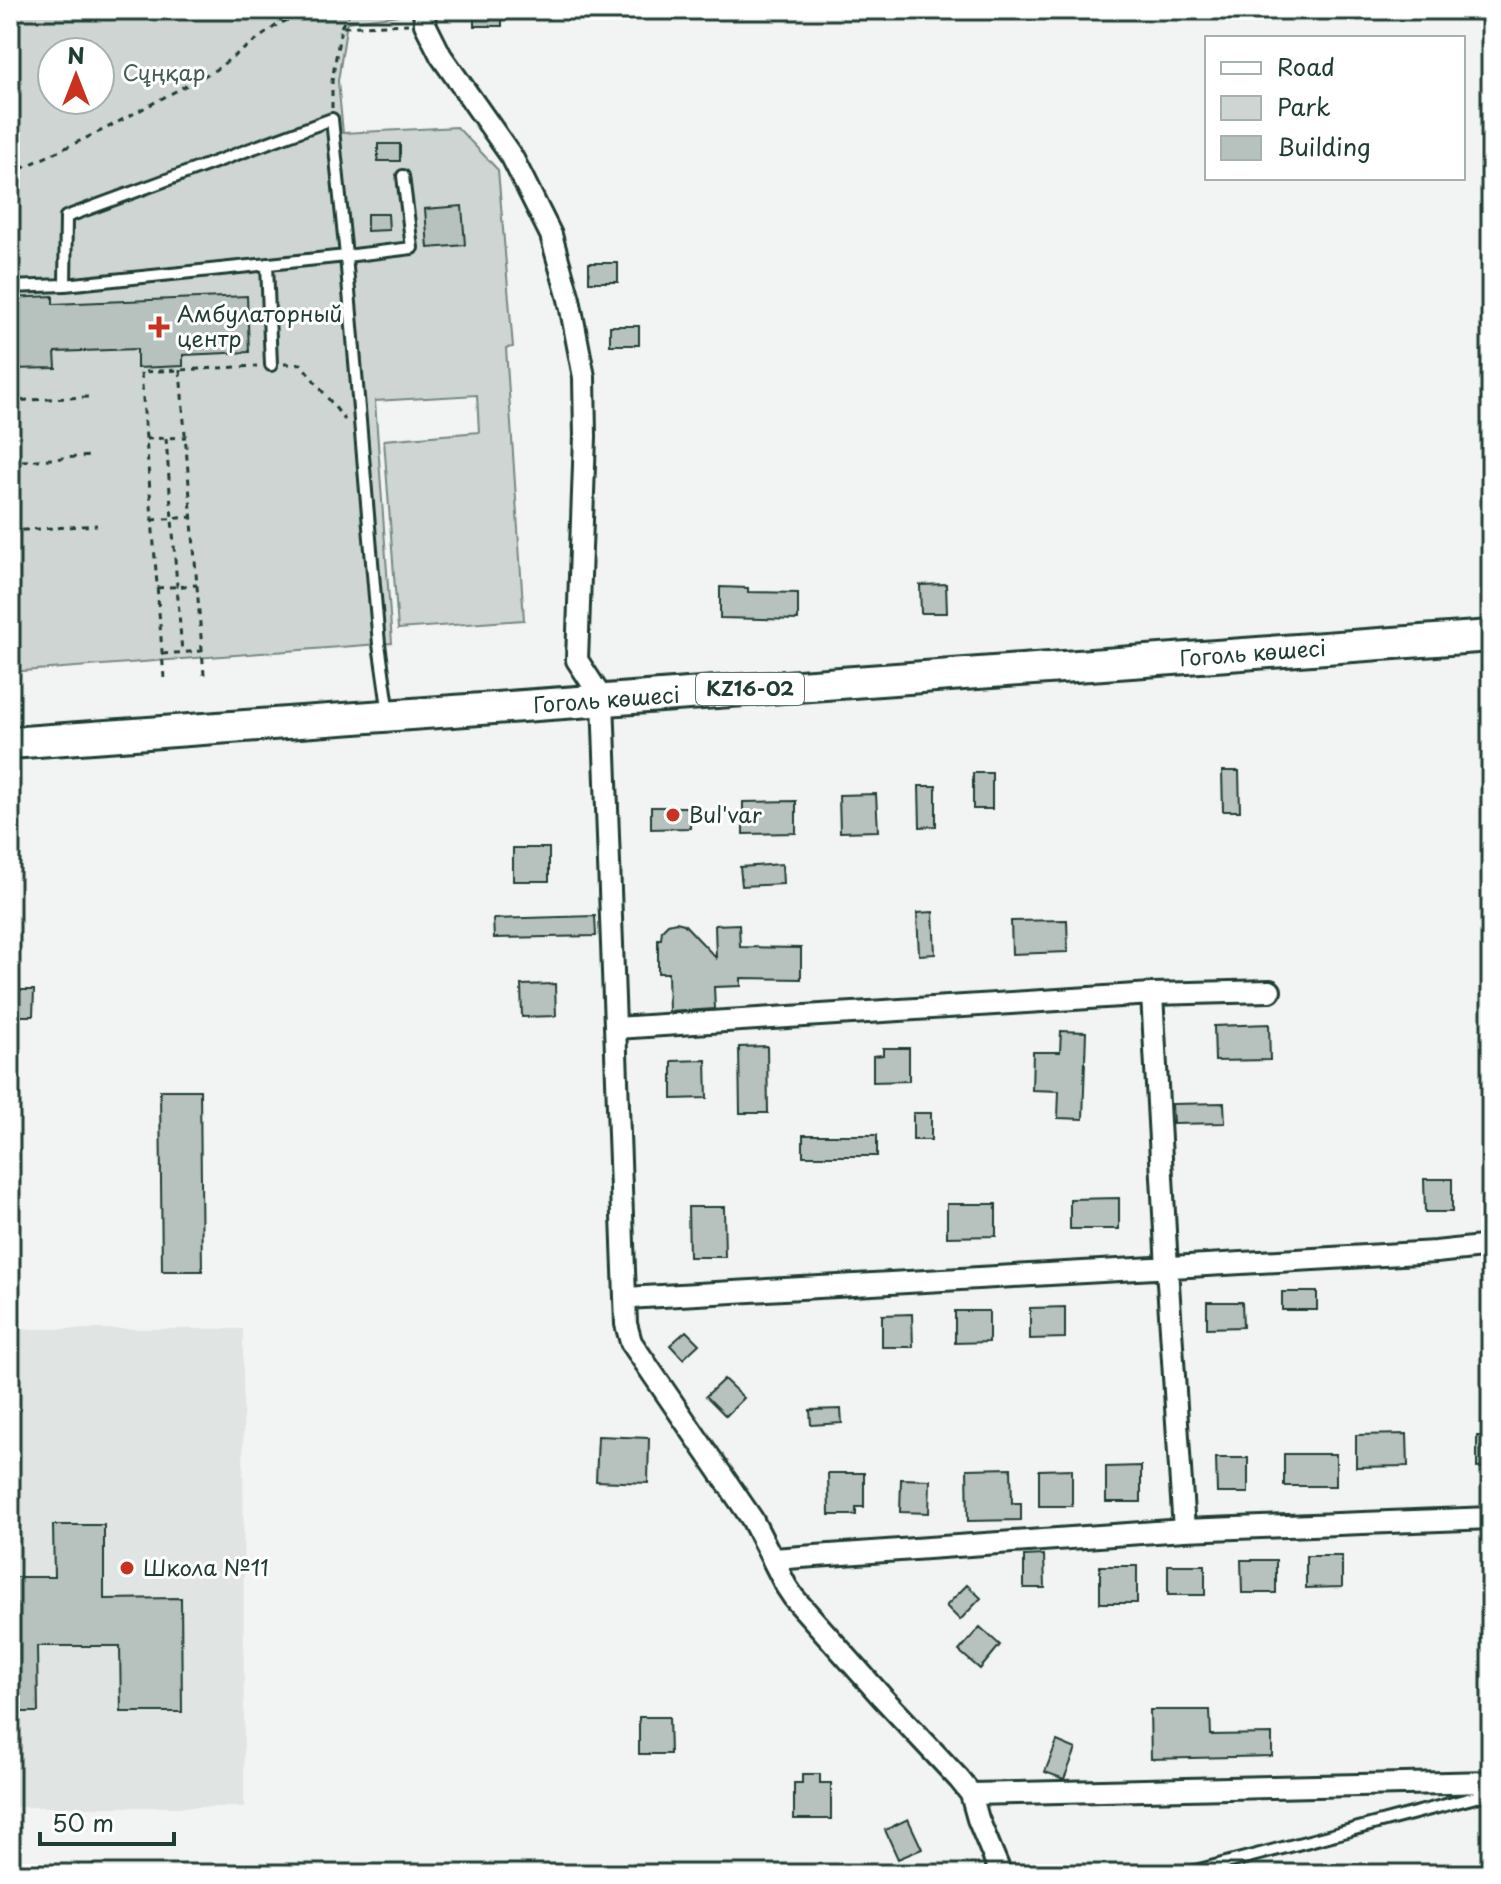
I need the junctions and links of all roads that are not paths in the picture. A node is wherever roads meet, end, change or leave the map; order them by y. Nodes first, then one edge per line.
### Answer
1 (424, 17) edge
2 (403, 176) dead end
3 (346, 256) junction
4 (267, 264) junction
5 (65, 285) junction
6 (10, 287) edge
7 (271, 365) road end
8 (1491, 636) edge
9 (603, 700) junction
10 (389, 716) junction
11 (10, 743) edge
12 (1270, 991) dead end
13 (1152, 994) junction
14 (616, 1028) junction
15 (1491, 1246) edge
16 (1167, 1268) junction
17 (626, 1298) junction
18 (1491, 1518) edge
19 (1184, 1530) junction
20 (773, 1559) junction
21 (1491, 1782) edge
22 (1491, 1793) edge
23 (971, 1794) junction
24 (1001, 1874) edge
25 (1184, 1874) edge

1 - 9 street
2 - 3 lane
3 - 4 lane
3 - 5 lane
3 - 10 lane
4 - 5 lane
4 - 7 lane
5 - 6 lane
8 - 9 main road, Гоголь көшесі / KZ16-02
9 - 10 main road, Гоголь көшесі / KZ16-02
9 - 14 street
10 - 11 main road, Гоголь көшесі / KZ16-02
12 - 13 street
13 - 14 street
13 - 16 street
14 - 17 street
15 - 16 street
16 - 17 street
16 - 19 street
17 - 20 street
18 - 19 street
19 - 20 street
20 - 23 street
21 - 23 street
22 - 25 lane
23 - 24 street

